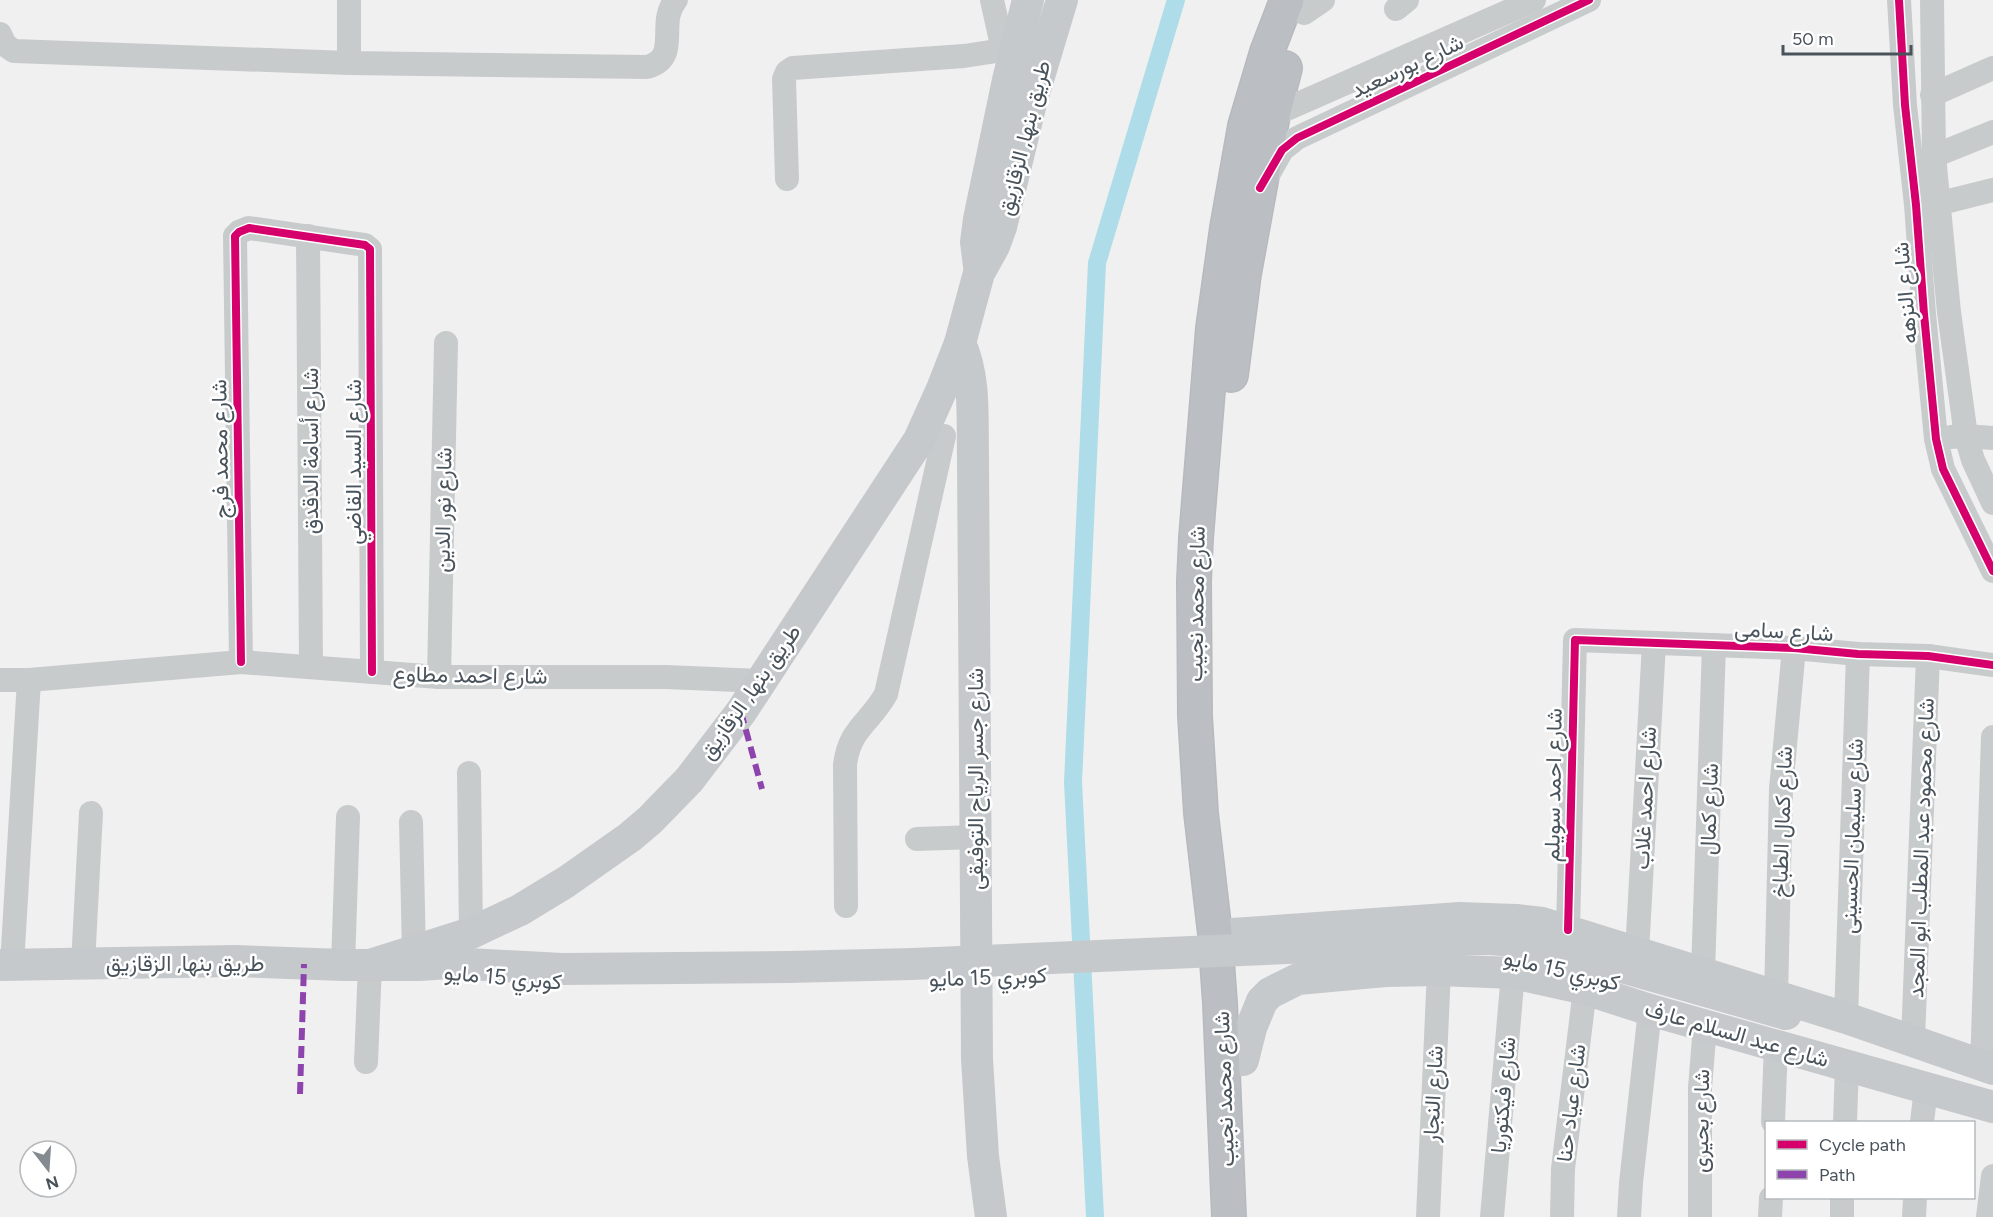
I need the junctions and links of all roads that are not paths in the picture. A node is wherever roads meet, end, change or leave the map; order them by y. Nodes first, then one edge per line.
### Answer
1 (349, 0) edge
2 (676, 0) edge
3 (992, 0) edge
4 (1028, 0) edge
5 (1062, 0) edge
6 (1534, 0) edge
7 (1589, 0) edge
8 (1899, 0) edge
9 (1932, 0) edge
10 (1306, 3) edge
11 (4, 45) edge
12 (1020, 55) junction
13 (349, 63) junction
14 (1993, 68) edge
15 (1932, 95) junction
16 (1273, 115) junction
17 (1993, 132) edge
18 (1934, 156) junction
19 (787, 179) dead end
20 (1260, 188) junction
21 (1993, 190) edge
22 (1927, 205) junction
23 (309, 236) junction
24 (1949, 312) junction
25 (1924, 314) junction
26 (446, 343) dead end
27 (960, 343) junction
28 (1966, 436) junction
29 (931, 438) junction
30 (1993, 438) edge
31 (1936, 439) junction
32 (973, 458) junction
33 (1993, 503) edge
34 (1207, 540) junction
35 (1993, 571) edge
36 (1205, 581) junction
37 (1573, 641) joint
38 (1654, 643) junction
39 (1714, 645) junction
40 (1794, 648) junction
41 (1858, 654) junction
42 (1928, 656) junction
43 (241, 662) junction
44 (1993, 665) edge
45 (311, 667) junction
46 (372, 672) junction
47 (439, 677) junction
48 (0, 680) edge
49 (30, 680) junction
50 (760, 681) junction
51 (1993, 738) edge
52 (469, 773) dead end
53 (91, 813) dead end
54 (348, 818) dead end
55 (411, 822) dead end
56 (975, 837) junction
57 (917, 839) dead end
58 (846, 906) dead end
59 (501, 919) junction
60 (1568, 930) junction
61 (471, 933) junction
62 (1232, 934) junction
63 (1637, 953) junction
64 (417, 959) junction
65 (83, 963) junction
66 (6, 965) edge
67 (356, 965) junction
68 (511, 966) junction
69 (1439, 970) junction
70 (1703, 972) junction
71 (1513, 974) junction
72 (563, 976) junction
73 (1584, 988) junction
74 (1650, 1010) junction
75 (1846, 1018) junction
76 (1780, 1021) junction
77 (1705, 1025) junction
78 (1913, 1040) junction
79 (1243, 1060) junction
80 (366, 1062) dead end
81 (1847, 1066) junction
82 (1988, 1067) edge
83 (1926, 1089) junction
84 (1993, 1107) edge
85 (1773, 1121) edge
86 (1845, 1121) edge
87 (1922, 1121) edge
88 (1993, 1176) edge
89 (1770, 1199) edge
90 (1842, 1199) edge
91 (1915, 1199) edge
92 (991, 1217) edge
93 (1229, 1217) edge
94 (1250, 1217) edge
95 (1428, 1217) edge
96 (1492, 1217) edge
97 (1562, 1217) edge
98 (1629, 1217) edge
99 (1700, 1217) edge
100 (1770, 1217) edge
101 (1842, 1217) edge
102 (1914, 1217) edge
103 (1988, 1217) edge

1 - 13 street
2 - 13 street
3 - 12 street
4 - 12 main road, طريق بنها, الزقازيق
5 - 12 main road, طريق بنها, الزقازيق
6 - 16 street, شارع بورسعيد
7 - 20 street, شارع بورسعيد
8 - 22 street, شارع النزهه
9 - 15 street, شارع النزهه
10 - 16 highway, شارع محمد نجيب
10 - 34 highway, شارع محمد نجيب
11 - 13 street
12 - 19 street
12 - 27 main road, طريق بنها, الزقازيق
14 - 15 street
15 - 18 street, شارع النزهه
16 - 20 highway, شارع محمد نجيب
17 - 18 street
18 - 22 street, شارع النزهه
20 - 34 highway, شارع محمد نجيب
21 - 22 street
22 - 24 street, شارع النزهه
22 - 25 street, شارع النزهه
23 - 43 street, شارع محمد فرج
23 - 45 street, شارع أسامة الدقدق
23 - 46 street, شارع السيد القاضي
24 - 25 street
24 - 28 street, شارع النزهه
25 - 31 street, شارع النزهه
26 - 47 street, شارع نور الدين
27 - 29 main road, طريق بنها, الزقازيق
27 - 32 main road, شارع جسر الرياح التوفيقى
28 - 30 street
28 - 31 street
28 - 33 street, شارع النزهه
29 - 32 main road
29 - 50 main road, طريق بنها, الزقازيق
29 - 58 street
31 - 35 street, شارع النزهه
32 - 56 main road, شارع جسر الرياح التوفيقى
34 - 36 highway, شارع محمد نجيب
36 - 62 highway, شارع محمد نجيب
36 - 93 highway, شارع محمد نجيب
37 - 38 street, شارع سامى
37 - 60 street, شارع احمد سويلم
38 - 39 street, شارع سامى
38 - 63 street, شارع احمد غلاب
39 - 40 street, شارع سامى
39 - 70 street, شارع كمال
40 - 41 street, شارع سامى
40 - 76 street, شارع كمال الطباخ
41 - 42 street, شارع سامى
41 - 75 street, شارع سليمان الحسينى
42 - 44 street, شارع سامى
42 - 78 street, شارع محمود عبد المطلب ابو المجد
43 - 45 street, شارع احمد مطاوع
43 - 49 street, شارع احمد مطاوع
45 - 46 street, شارع احمد مطاوع
46 - 47 street, شارع احمد مطاوع
47 - 50 street, شارع احمد مطاوع
48 - 49 street, شارع احمد مطاوع
49 - 66 street
50 - 59 main road, طريق بنها, الزقازيق
51 - 82 street
52 - 61 street
53 - 65 street
54 - 67 street
55 - 64 street
56 - 57 street
56 - 92 main road, شارع جسر الرياح التوفيقى
59 - 61 main road, طريق بنها, الزقازيق
59 - 68 main road
60 - 62 main road, شارع عبد السلام عارف
60 - 63 main road, شارع عبد السلام عارف
61 - 64 main road, طريق بنها, الزقازيق
62 - 79 highway, شارع محمد نجيب
63 - 70 main road, شارع عبد السلام عارف
64 - 67 main road, طريق بنها, الزقازيق
64 - 68 main road, كوبري 15 مايو
64 - 72 main road, كوبري 15 مايو
65 - 66 main road, طريق بنها, الزقازيق
65 - 67 main road, طريق بنها, الزقازيق
67 - 80 street
68 - 72 main road, كوبري 15 مايو
69 - 71 main road, شارع عبد السلام عارف
69 - 79 main road, شارع عبد السلام عارف
69 - 95 street, شارع النجار
70 - 76 main road, شارع عبد السلام عارف
71 - 73 main road, شارع عبد السلام عارف
71 - 96 street, شارع فيكتوريا
72 - 76 main road, كوبري 15 مايو
73 - 74 main road, شارع عبد السلام عارف
73 - 97 street, شارع عياد حنا
74 - 77 main road, شارع عبد السلام عارف
74 - 98 street
75 - 76 main road, كوبري 15 مايو
75 - 78 main road, شارع عبد السلام عارف
76 - 77 main road, شارع عبد السلام عارف
76 - 81 main road, شارع عبد السلام عارف
76 - 83 main road, كوبري 15 مايو
76 - 85 street, شارع كمال الطباخ
77 - 99 street, شارع بحيرى
78 - 82 main road, شارع عبد السلام عارف
79 - 94 highway, شارع محمد نجيب
81 - 83 main road, شارع عبد السلام عارف
81 - 86 street
83 - 84 main road, شارع عبد السلام عارف
83 - 87 street
88 - 103 street
89 - 100 street
90 - 101 street
91 - 102 street

